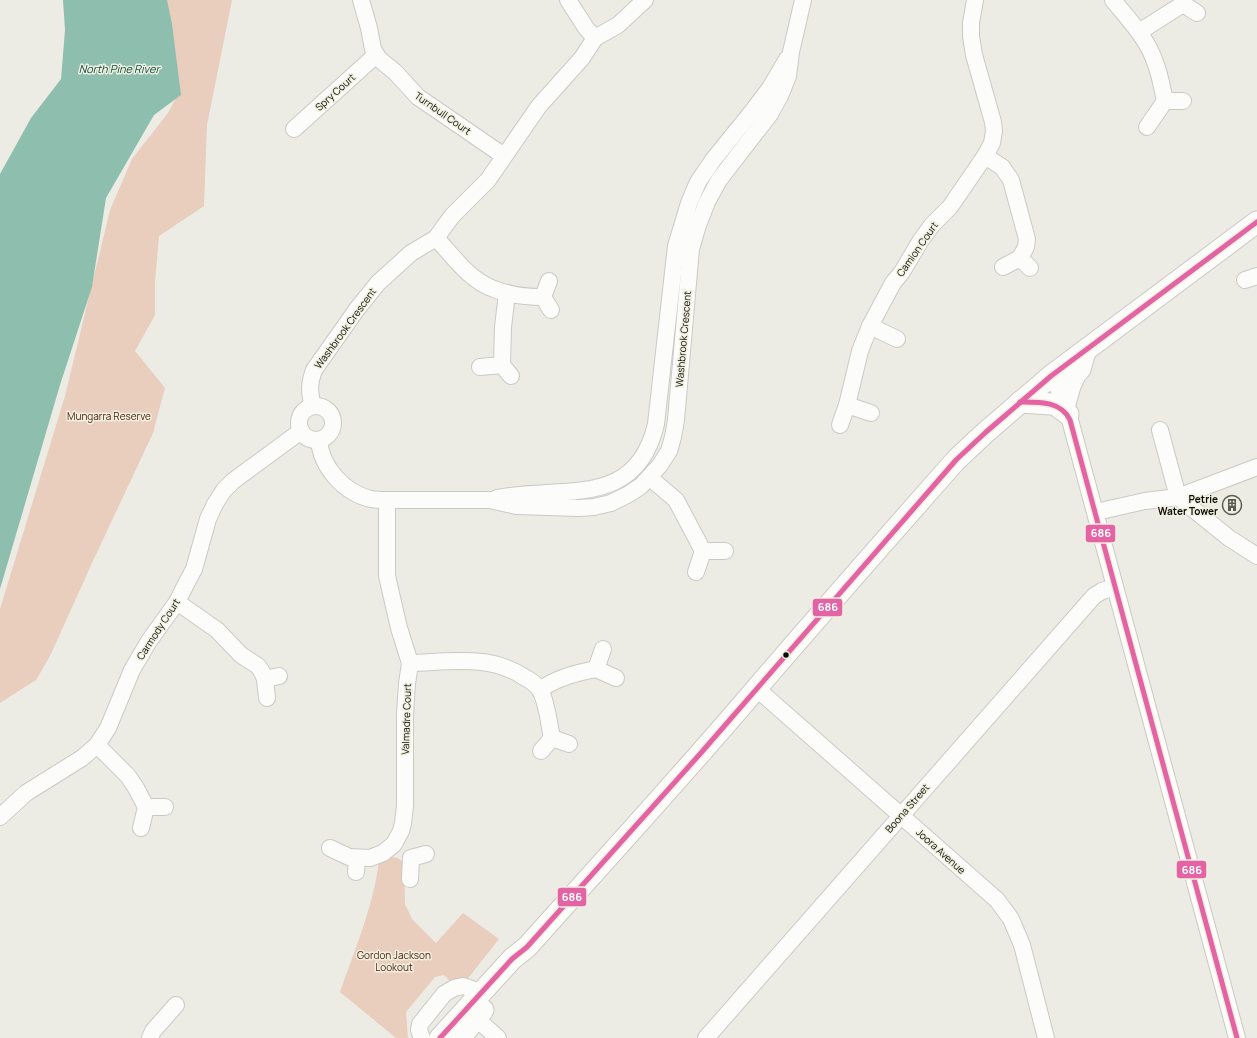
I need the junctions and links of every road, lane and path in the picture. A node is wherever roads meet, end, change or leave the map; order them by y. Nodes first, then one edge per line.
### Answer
1 (361, 0) edge
2 (568, 0) edge
3 (645, 0) edge
4 (803, 0) edge
5 (975, 0) edge
6 (1113, 0) edge
7 (1183, 2) edge
8 (1197, 13) dead end
9 (1139, 32) junction
10 (595, 38) junction
11 (791, 52) junction
12 (376, 55) junction
13 (1166, 101) junction
14 (1183, 102) dead end
15 (1147, 127) dead end
16 (294, 129) dead end
17 (504, 156) junction
18 (985, 156) junction
19 (1257, 222) edge
20 (436, 238) junction
21 (1003, 267) dead end
22 (549, 281) dead end
23 (508, 293) junction
24 (870, 326) junction
25 (897, 339) dead end
26 (1086, 350) junction
27 (480, 367) dead end
28 (1051, 376) junction
29 (1020, 402) junction
30 (847, 405) junction
31 (313, 406) junction
32 (1067, 409) junction
33 (871, 413) dead end
34 (840, 425) dead end
35 (1160, 430) dead end
36 (301, 431) junction
37 (319, 440) junction
38 (1257, 468) edge
39 (650, 478) junction
40 (1178, 497) junction
41 (387, 500) junction
42 (490, 500) junction
43 (1096, 512) junction
44 (703, 551) junction
45 (725, 551) dead end
46 (1257, 556) edge
47 (696, 572) dead end
48 (1115, 587) junction
49 (176, 602) junction
50 (603, 649) dead end
51 (410, 663) junction
52 (596, 669) junction
53 (616, 678) dead end
54 (756, 688) junction
55 (540, 690) junction
56 (267, 698) dead end
57 (552, 738) junction
58 (569, 744) dead end
59 (97, 745) junction
60 (541, 751) dead end
61 (146, 807) junction
62 (165, 807) dead end
63 (901, 815) junction
64 (0, 817) edge
65 (141, 828) dead end
66 (394, 844) junction
67 (330, 848) dead end
68 (410, 879) dead end
69 (527, 947) junction
70 (481, 992) junction
71 (176, 1005) dead end
72 (470, 1014) junction
73 (148, 1036) edge
74 (422, 1038) edge
75 (440, 1038) edge
76 (460, 1038) edge
77 (498, 1038) edge
78 (706, 1038) edge
79 (1046, 1038) edge
80 (1237, 1038) edge

1 - 12 street
2 - 10 street
3 - 10 street, Washbrook Crescent
4 - 11 street, Washbrook Crescent
5 - 18 street, Camion Court
6 - 9 street
7 - 8 street
7 - 9 street
9 - 13 street
10 - 17 street, Washbrook Crescent
11 - 39 street, Washbrook Crescent
11 - 42 street, Washbrook Crescent
12 - 16 street, Spry Court
12 - 17 street, Turnbull Court
13 - 14 street
13 - 15 street
17 - 20 street, Washbrook Crescent
18 - 21 street
18 - 24 street, Camion Court
19 - 26 main road
20 - 23 street
20 - 31 street, Washbrook Crescent
22 - 23 street
23 - 27 street
24 - 25 street
24 - 30 street, Camion Court
26 - 28 main road
26 - 32 main road
28 - 29 main road
28 - 32 street
29 - 32 main road
29 - 54 main road
30 - 33 street
30 - 34 street, Camion Court
31 - 36 street
31 - 37 street
32 - 43 street
35 - 40 street
36 - 37 street
36 - 49 street, Carmody Court
37 - 41 street, Washbrook Crescent
38 - 40 street
39 - 42 street, Washbrook Crescent
39 - 44 street
40 - 43 street
40 - 46 street
41 - 42 street, Washbrook Crescent
41 - 51 street, Valmadre Court
43 - 48 street
44 - 45 street
44 - 47 street
48 - 63 street, Boona Street
48 - 80 street
49 - 56 street
49 - 59 street, Carmody Court
50 - 52 street
51 - 55 street
51 - 66 street, Valmadre Court
52 - 53 street
52 - 55 street
54 - 63 street, Joora Avenue
54 - 69 main road
55 - 57 street
57 - 58 street
57 - 60 street
59 - 61 street
59 - 64 street, Carmody Court
61 - 62 street
61 - 65 street
63 - 78 street, Boona Street
63 - 79 street, Joora Avenue
66 - 67 street
66 - 68 street
69 - 70 main road
69 - 72 main road
70 - 72 main road
70 - 74 street
71 - 73 street
72 - 75 main road
72 - 76 main road
72 - 77 street

